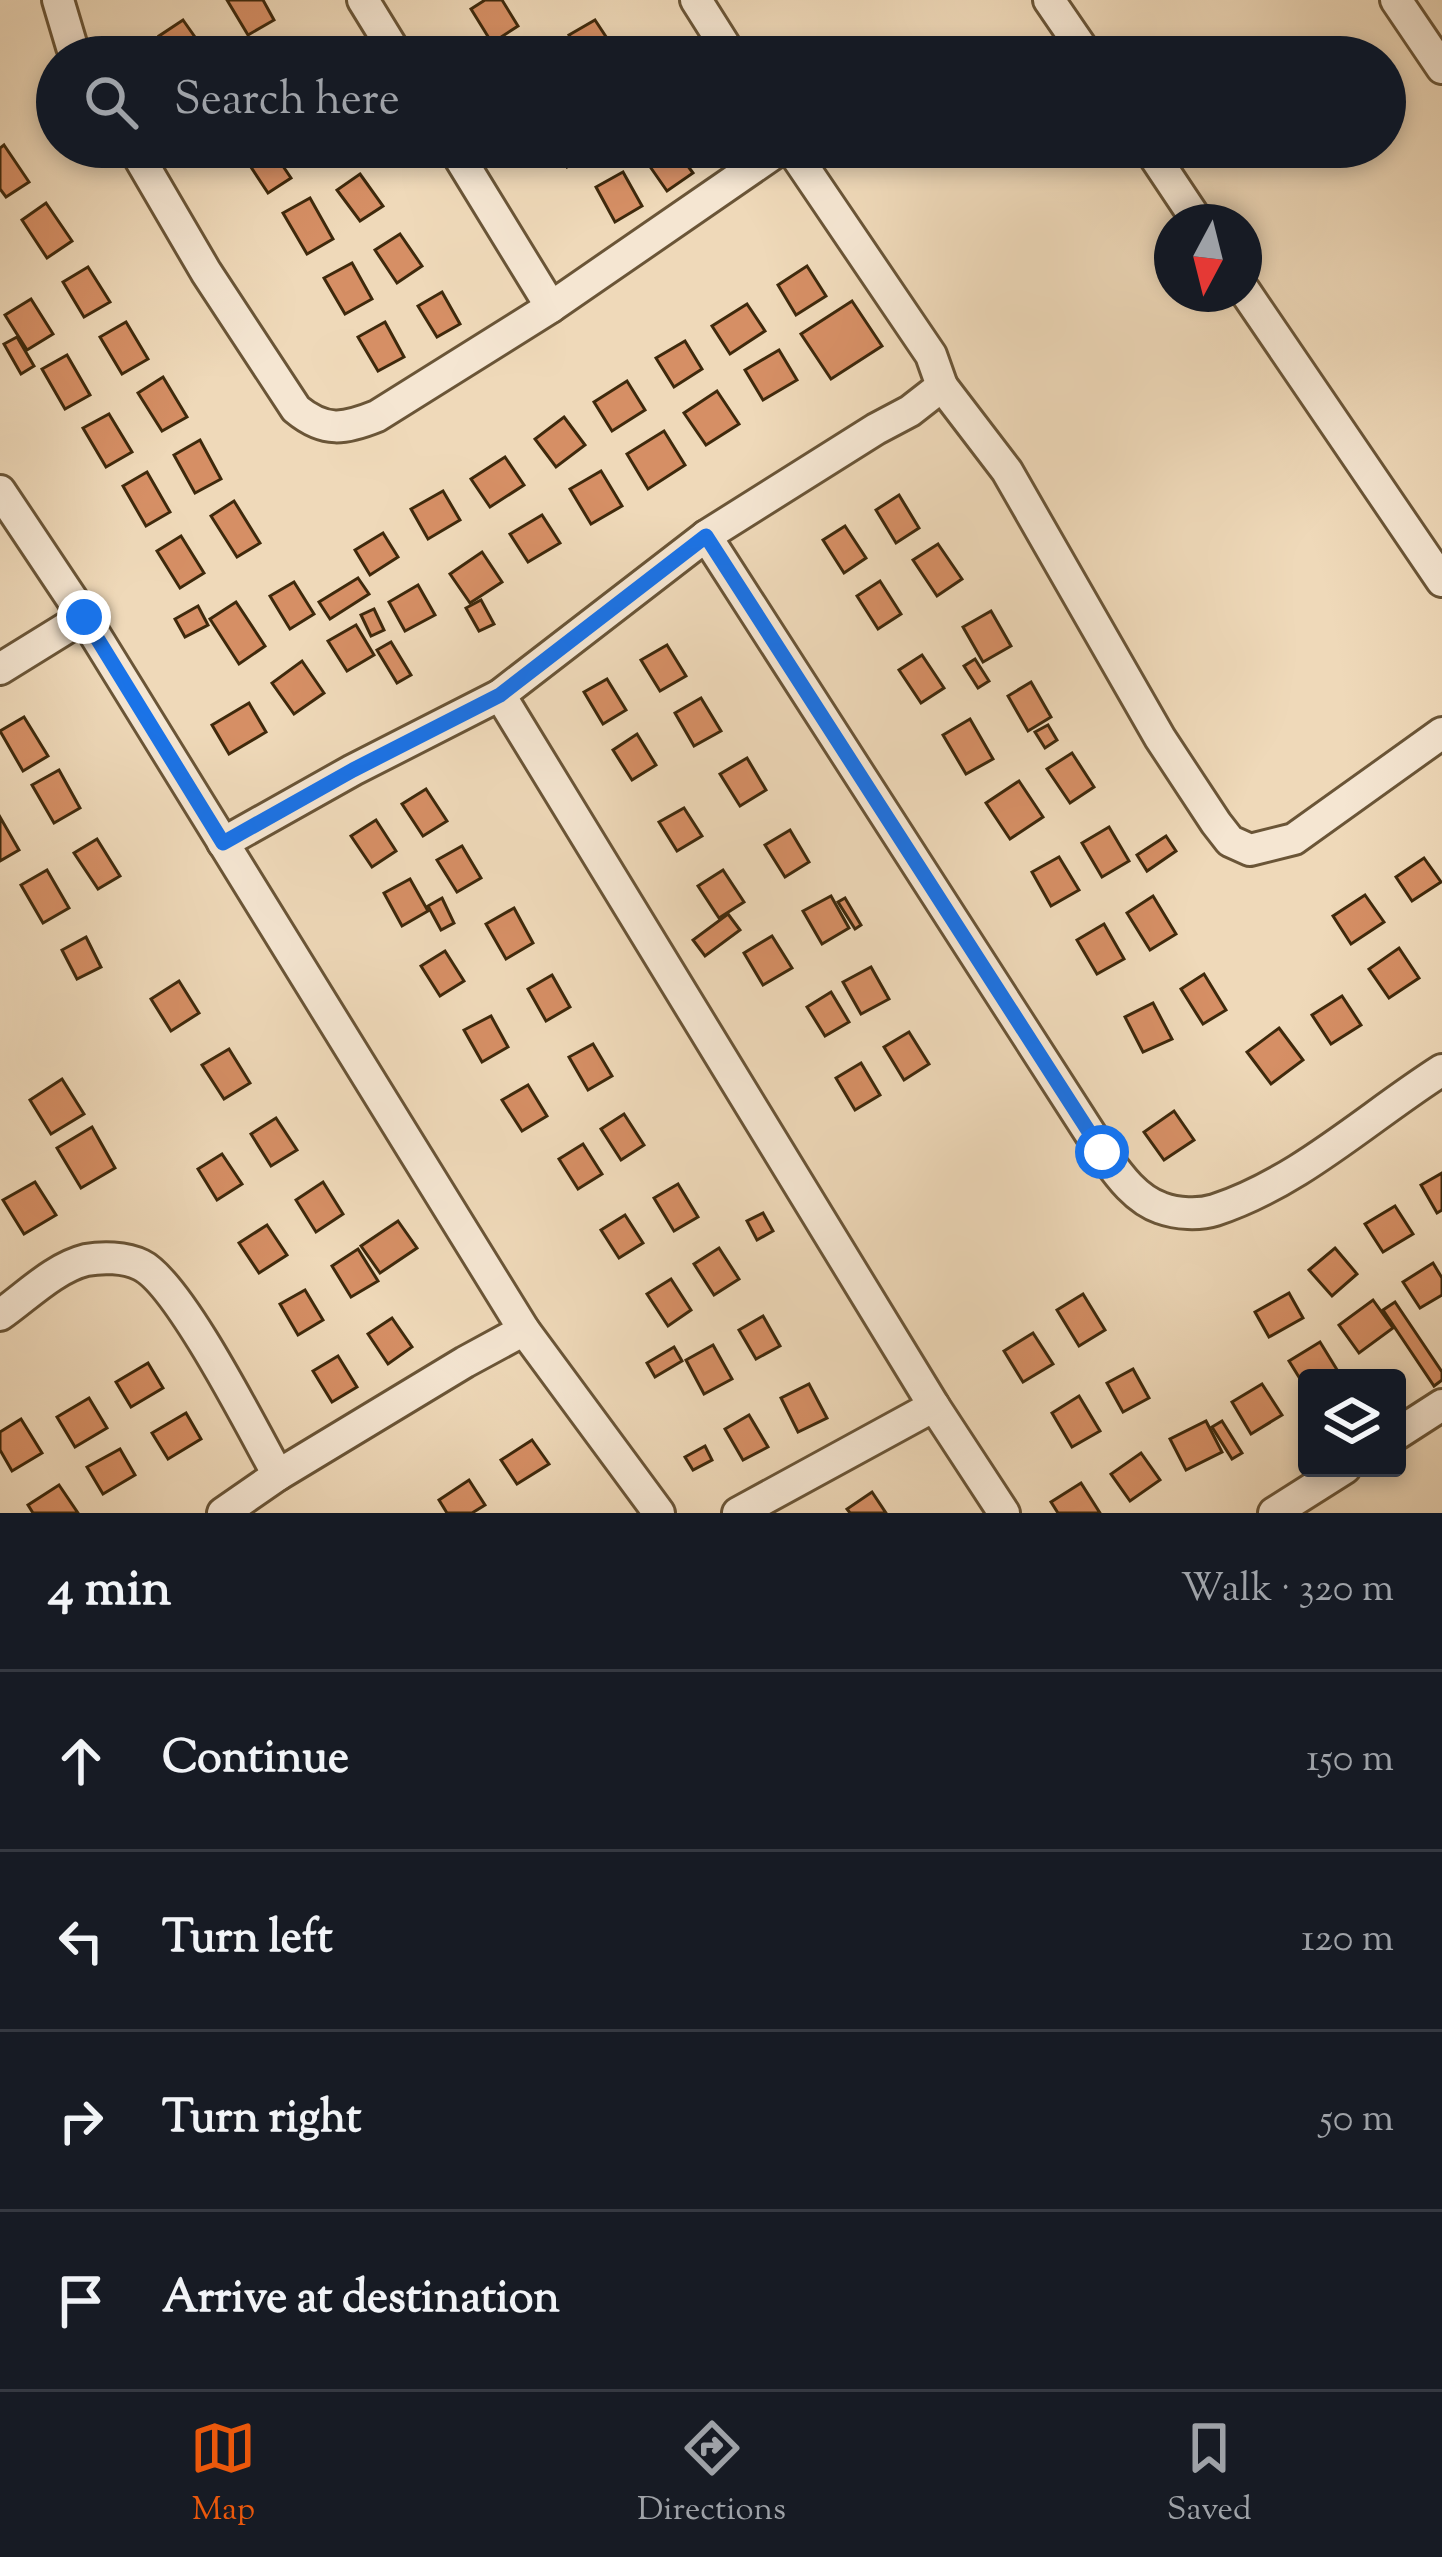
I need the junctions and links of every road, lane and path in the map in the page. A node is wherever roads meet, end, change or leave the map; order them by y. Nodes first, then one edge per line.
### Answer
1 (58, 0) edge
2 (364, 0) edge
3 (695, 0) edge
4 (1049, 0) edge
5 (1396, 0) edge
6 (69, 36) edge
7 (385, 36) edge
8 (718, 36) edge
9 (1074, 36) edge
10 (1442, 68) edge
11 (145, 168) edge
12 (466, 168) edge
13 (756, 168) edge
14 (802, 168) edge
15 (1162, 168) edge
16 (1186, 204) edge
17 (551, 307) junction
18 (1259, 312) edge
19 (942, 386) junction
20 (0, 491) edge
21 (706, 536) junction
22 (1442, 581) edge
23 (84, 617) junction
24 (0, 670) edge
25 (500, 695) junction
26 (1442, 733) edge
27 (223, 843) junction
28 (1442, 1070) edge
29 (0, 1315) edge
30 (524, 1330) junction
31 (934, 1406) junction
32 (1442, 1406) edge
33 (1406, 1428) edge
34 (278, 1475) junction
35 (1331, 1477) edge
36 (223, 1513) edge
37 (659, 1513) edge
38 (738, 1513) edge
39 (1004, 1513) edge
40 (1274, 1513) edge

1 - 6 street
2 - 7 street
3 - 8 street
4 - 9 street
5 - 10 street
11 - 17 street
12 - 17 street
13 - 17 street
14 - 19 street
15 - 16 street
18 - 22 street
19 - 21 street
19 - 26 street
20 - 23 street
21 - 25 street
21 - 28 street
23 - 24 street
23 - 27 street
25 - 27 street
25 - 31 street
27 - 30 street
29 - 34 street
30 - 34 street
30 - 37 street
31 - 38 street
31 - 39 street
32 - 33 street
34 - 36 street
35 - 40 street

